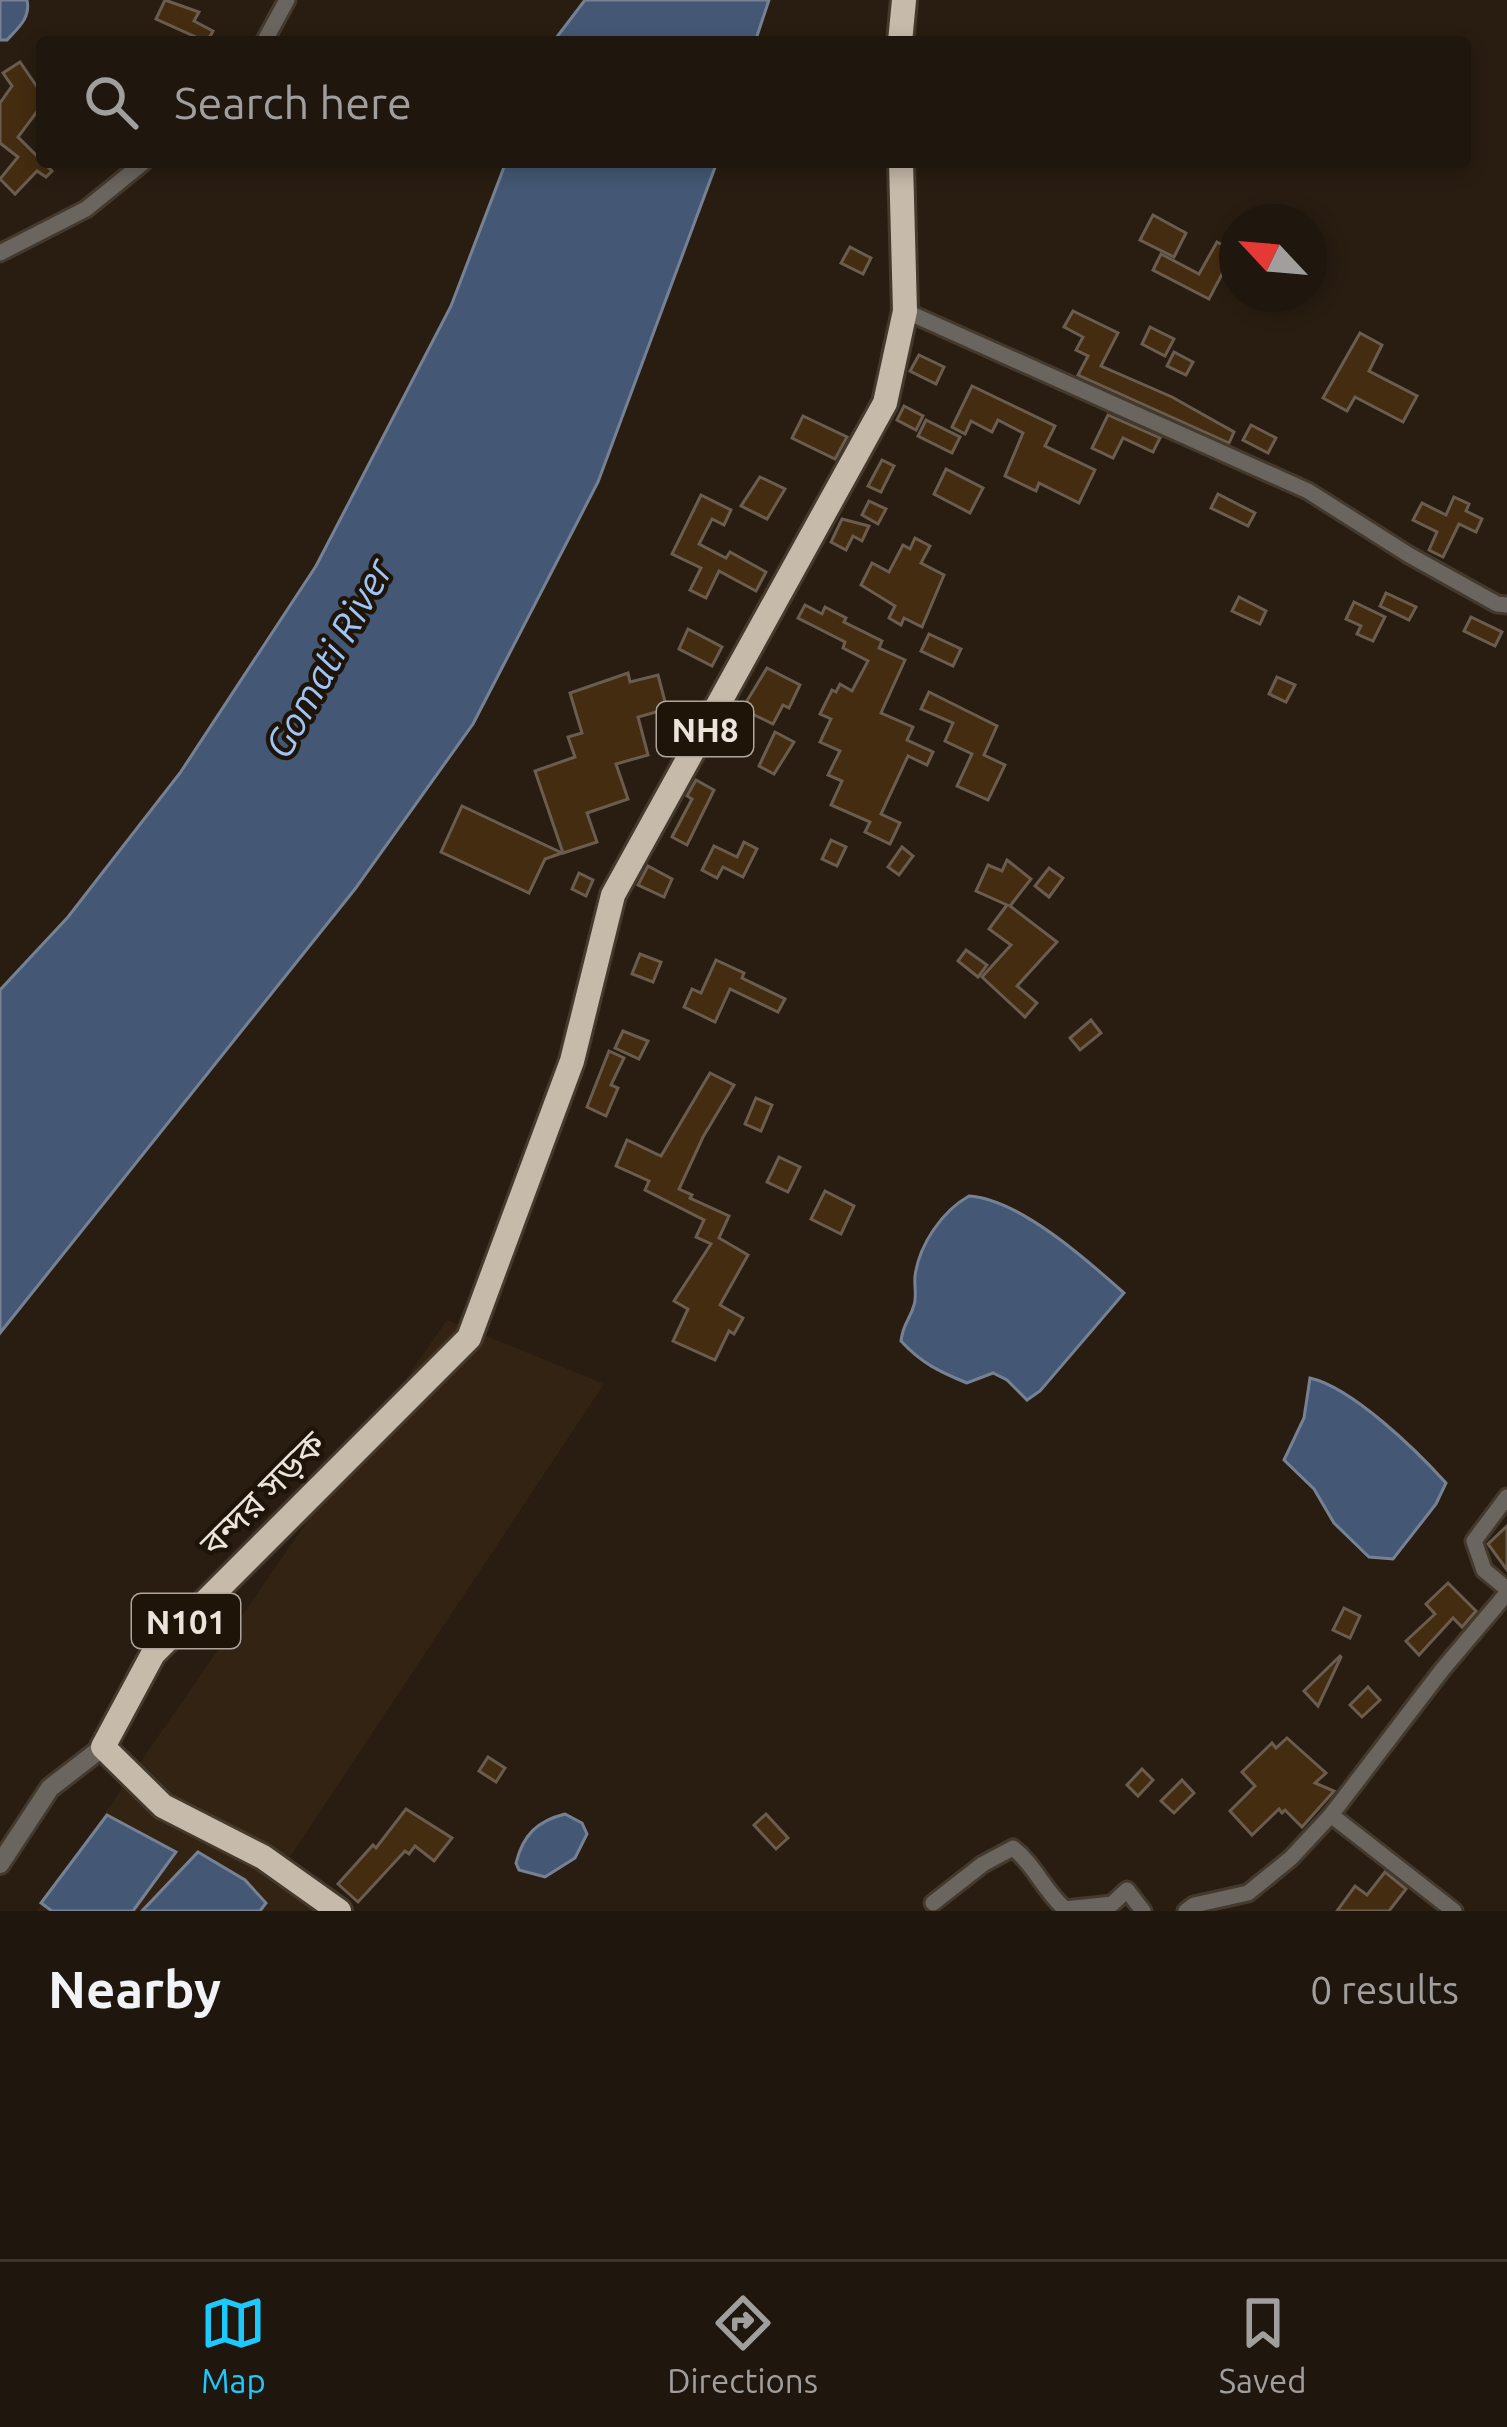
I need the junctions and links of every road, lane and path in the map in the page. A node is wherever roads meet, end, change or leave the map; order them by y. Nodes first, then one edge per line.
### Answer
1 (287, 0) edge
2 (904, 0) edge
3 (266, 36) edge
4 (901, 36) edge
5 (137, 168) edge
6 (901, 168) edge
7 (0, 253) edge
8 (905, 310) junction
9 (1507, 605) edge
10 (485, 1300) joint
11 (1507, 1497) edge
12 (1507, 1592) edge
13 (104, 1747) junction
14 (1331, 1815) junction
15 (0, 1864) edge
16 (933, 1903) dead end
17 (340, 1911) edge
18 (1143, 1911) edge
19 (1186, 1911) edge
20 (1454, 1911) edge

1 - 3 street
2 - 4 highway
5 - 7 street
6 - 8 highway, NH8
8 - 9 street
8 - 10 highway, NH8
10 - 13 highway, বন্দর সড়ক / N101
11 - 12 street
12 - 14 street
13 - 15 street
13 - 17 highway
14 - 19 street
14 - 20 street
16 - 18 street

